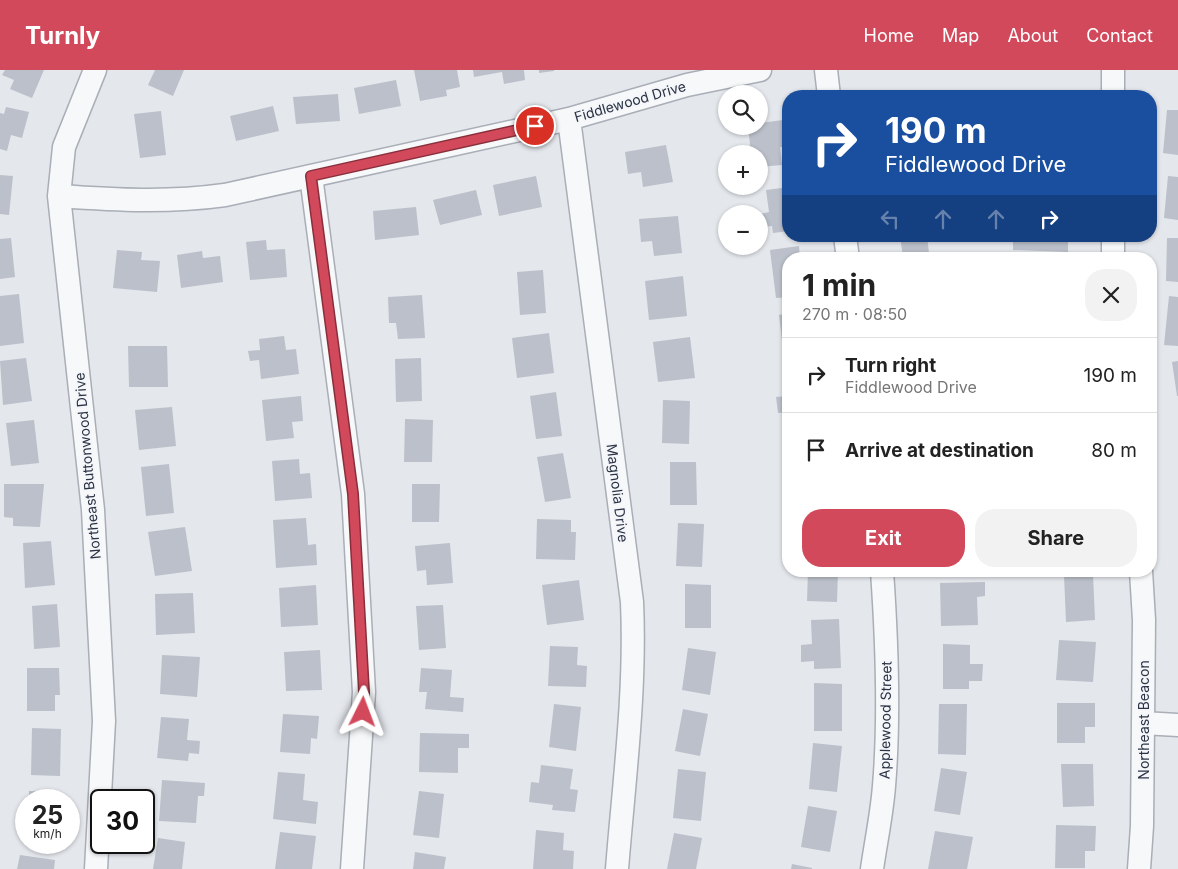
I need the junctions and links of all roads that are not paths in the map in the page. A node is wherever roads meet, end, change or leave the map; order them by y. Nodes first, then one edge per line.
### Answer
1 (95, 70) edge
2 (760, 70) edge
3 (826, 70) edge
4 (1113, 70) edge
5 (828, 90) edge
6 (1113, 90) edge
7 (570, 119) junction
8 (311, 176) junction
9 (59, 196) junction
10 (882, 577) edge
11 (1141, 577) edge
12 (1143, 723) junction
13 (1178, 725) edge
14 (96, 869) edge
15 (352, 869) edge
16 (617, 869) edge
17 (872, 869) edge
18 (1139, 869) edge

1 - 9 street, Northeast Buttonwood Drive
2 - 7 street, Fiddlewood Drive
3 - 5 street
4 - 6 street
7 - 8 street, Fiddlewood Drive
7 - 16 street, Magnolia Drive
8 - 9 street, Fiddlewood Drive
8 - 15 street
9 - 14 street, Northeast Buttonwood Drive
10 - 17 street, Applewood Street
11 - 12 street, Northeast Beacon
12 - 13 street
12 - 18 street, Northeast Beacon

